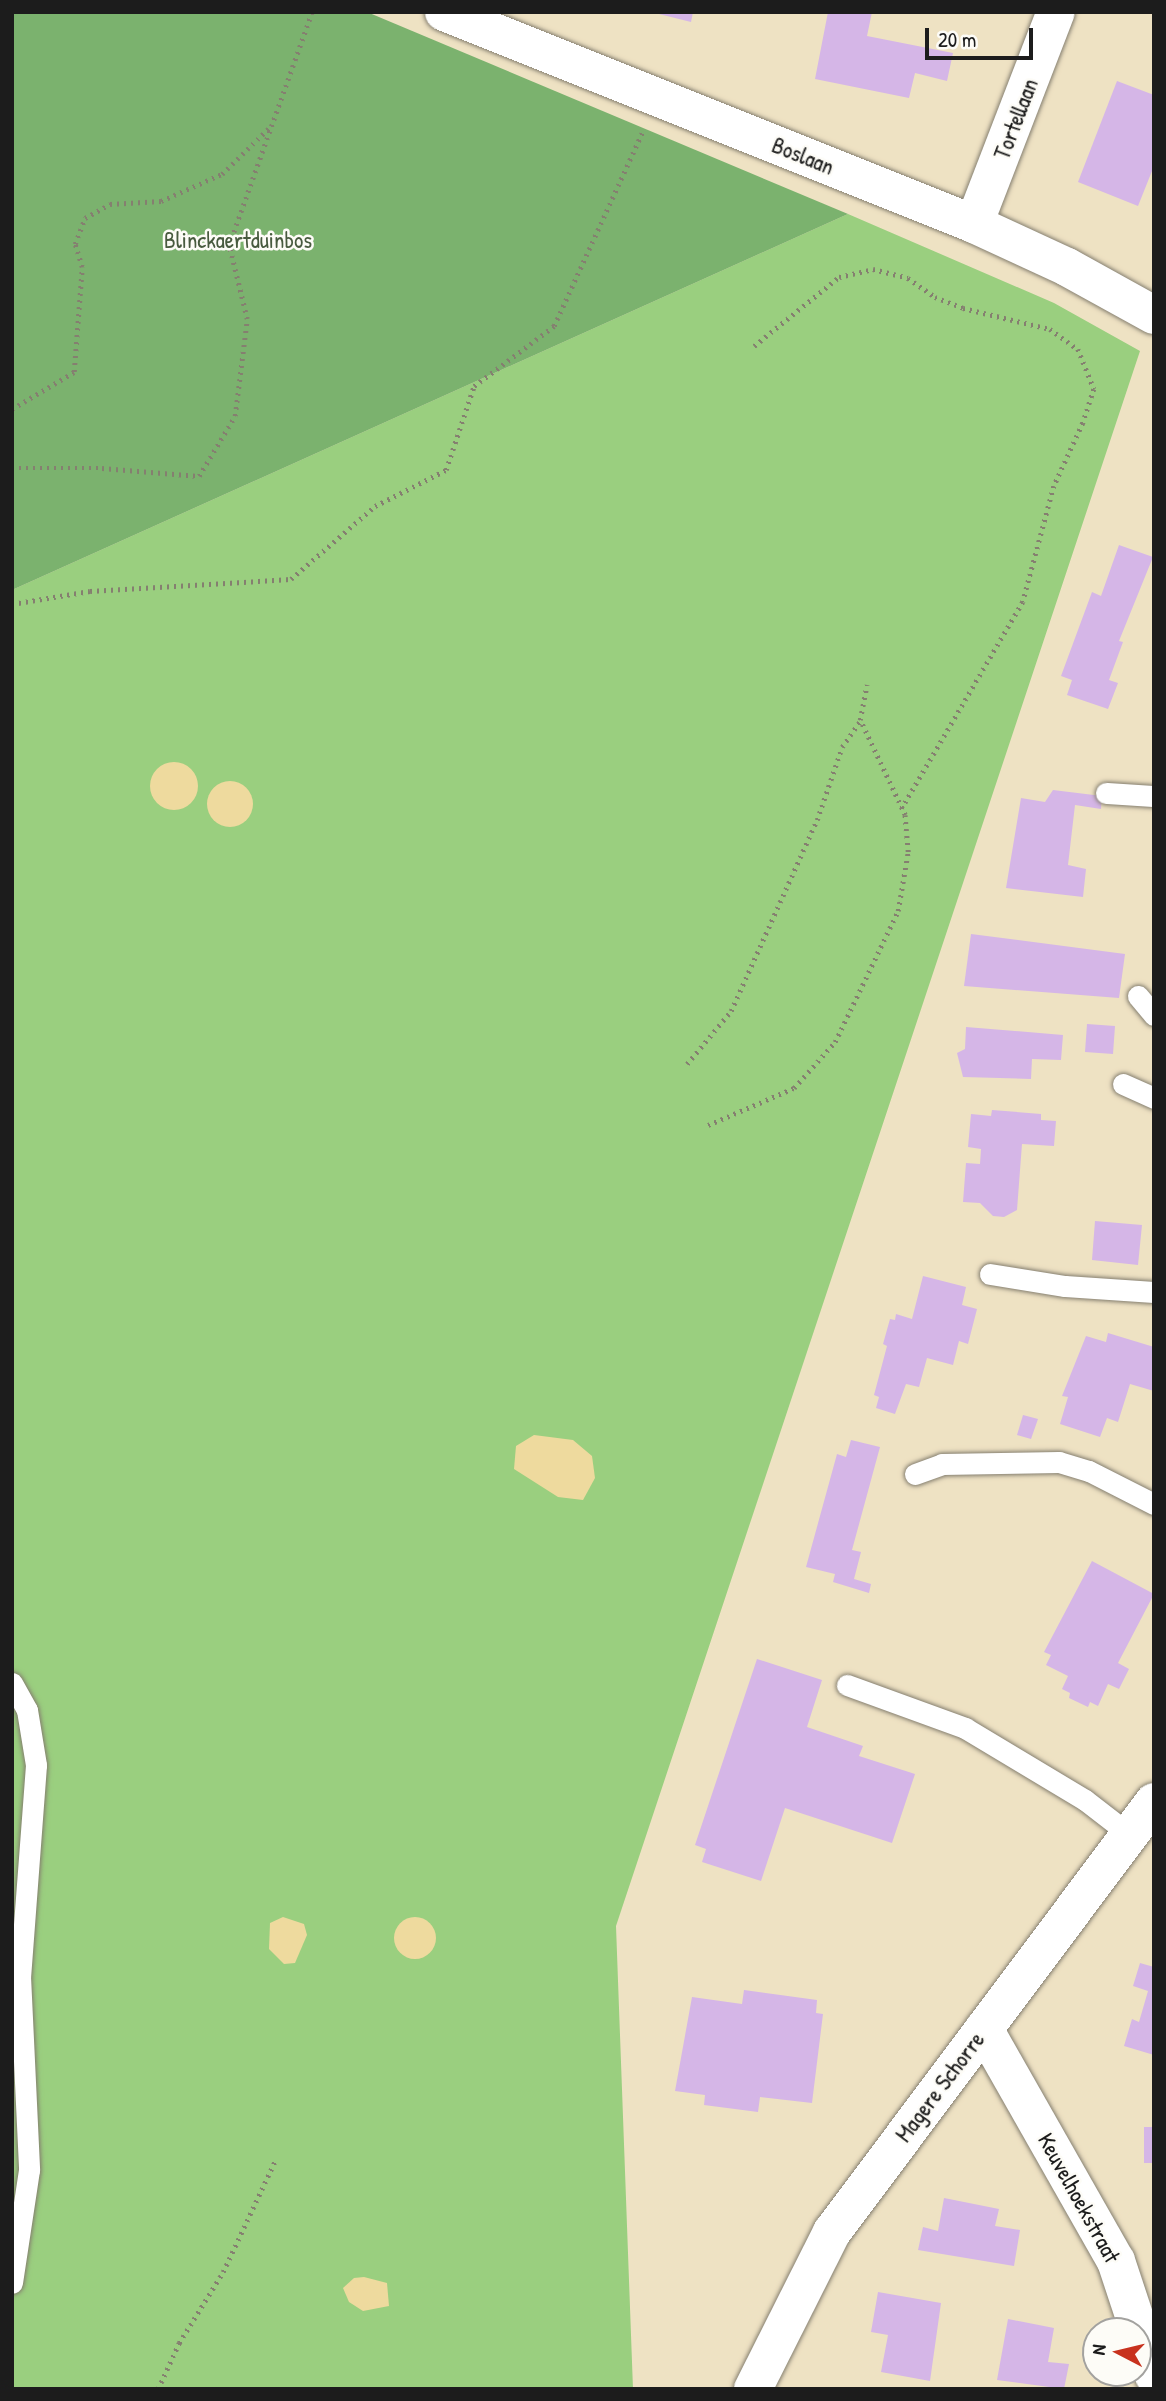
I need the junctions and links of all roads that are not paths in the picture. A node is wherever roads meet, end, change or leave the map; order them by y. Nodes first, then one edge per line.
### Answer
1 (444, 12) edge
2 (1056, 12) edge
3 (974, 224) junction
4 (1154, 315) edge
5 (1106, 793) dead end
6 (1154, 796) edge
7 (1138, 996) dead end
8 (1154, 1015) edge
9 (1123, 1084) dead end
10 (1153, 1094) edge
11 (990, 1274) dead end
12 (1154, 1292) edge
13 (915, 1474) dead end
14 (1154, 1504) edge
15 (12, 1683) edge
16 (847, 1685) dead end
17 (1154, 1802) edge
18 (1129, 1834) junction
19 (984, 2029) junction
20 (12, 2283) edge
21 (1154, 2376) edge
22 (753, 2389) edge

1 - 3 street, Boslaan
2 - 3 street, Tortellaan
3 - 4 street, Boslaan
5 - 6 lane
7 - 8 lane
9 - 10 lane
11 - 12 lane
13 - 14 lane
15 - 20 lane
16 - 18 lane
17 - 18 street, Magere Schorre
18 - 19 street, Magere Schorre
19 - 21 street, Keuvelhoekstraat
19 - 22 street, Magere Schorre

